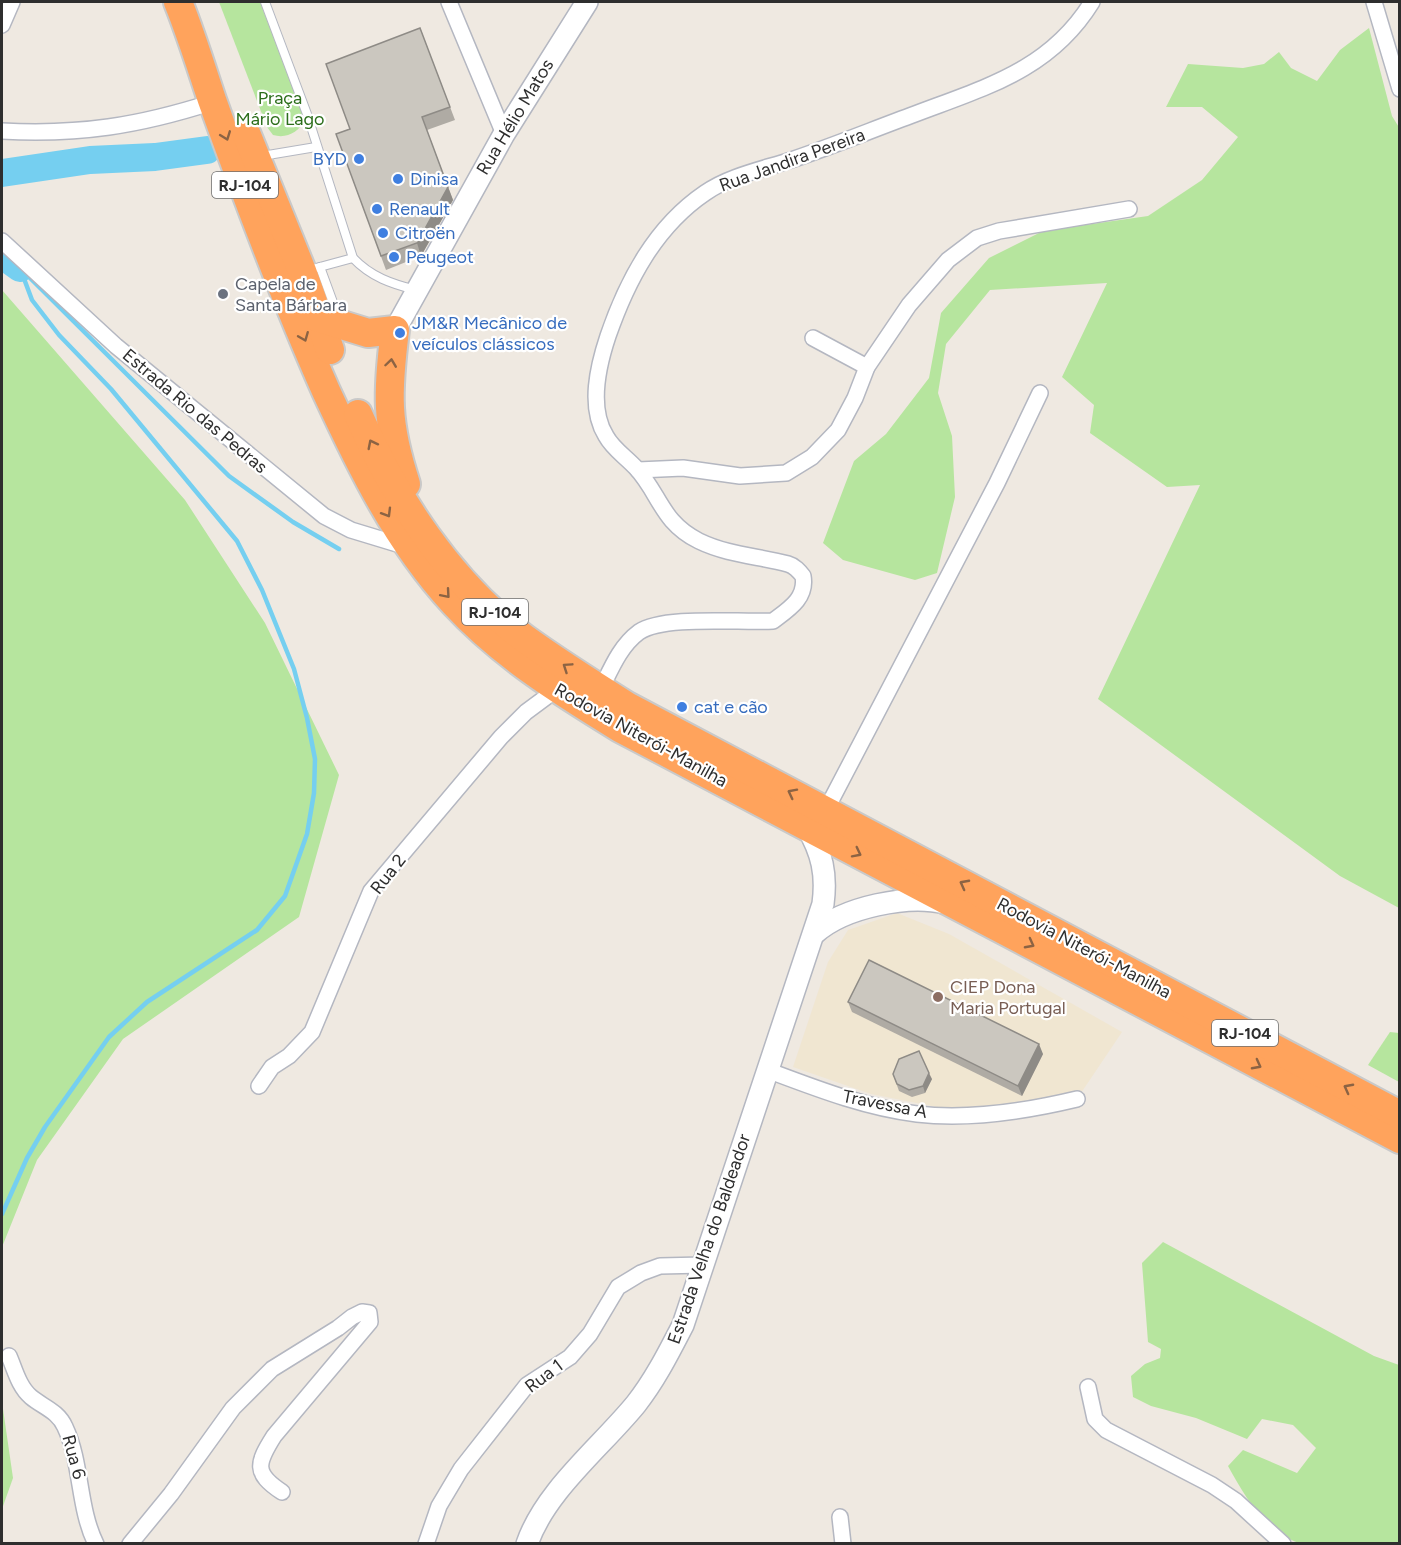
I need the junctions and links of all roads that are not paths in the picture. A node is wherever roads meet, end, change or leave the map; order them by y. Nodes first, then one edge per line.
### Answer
1 (12, 2) edge
2 (178, 2) edge
3 (197, 2) edge
4 (265, 2) edge
5 (449, 2) edge
6 (587, 2) edge
7 (1092, 2) edge
8 (1374, 2) edge
9 (2, 25) edge
10 (1400, 89) edge
11 (213, 102) junction
12 (2, 131) edge
13 (504, 134) junction
14 (316, 147) junction
15 (255, 157) junction
16 (1129, 209) dead end
17 (2, 241) edge
18 (352, 258) junction
19 (311, 269) junction
20 (418, 291) junction
21 (329, 321) junction
22 (395, 330) junction
23 (813, 338) dead end
24 (867, 367) junction
25 (1040, 393) dead end
26 (638, 470) junction
27 (414, 535) junction
28 (557, 689) junction
29 (601, 689) junction
30 (817, 819) junction
31 (961, 907) junction
32 (815, 933) junction
33 (767, 1070) junction
34 (259, 1086) dead end
35 (1077, 1099) dead end
36 (1400, 1115) edge
37 (1400, 1139) edge
38 (703, 1265) junction
39 (9, 1356) dead end
40 (1088, 1387) dead end
41 (282, 1492) dead end
42 (840, 1518) dead end
43 (96, 1544) edge
44 (130, 1544) edge
45 (426, 1544) edge
46 (527, 1544) edge
47 (843, 1544) edge
48 (1283, 1544) edge

1 - 9 street
2 - 11 highway, Rodovia Niterói-Manilha / RJ-104
3 - 15 highway, Rodovia Niterói-Manilha / RJ-104
4 - 14 lane
5 - 13 street
6 - 13 main road, Rua Hélio Matos
7 - 26 street, Rua Jandira Pereira
8 - 10 street
11 - 12 street
11 -> 27 highway, Rodovia Niterói-Manilha / RJ-104
13 - 20 main road, Rua Hélio Matos
14 - 15 lane
14 - 18 lane
15 - 19 highway, Rodovia Niterói-Manilha / RJ-104
16 - 24 street
17 - 27 street, Estrada Rio das Pedras
18 - 19 lane
18 - 20 lane
19 - 21 highway, Rodovia Niterói-Manilha / RJ-104
20 - 22 main road, Rua Hélio Matos
21 - 22 highway
27 -> 21 highway, Rodovia Niterói-Manilha / RJ-104
27 -> 22 highway
23 - 24 street
24 - 26 street
25 - 30 street
26 - 29 street, Rua Jandira Pereira
27 -> 28 highway, Rodovia Niterói-Manilha / RJ-104
29 -> 27 highway, Rodovia Niterói-Manilha / RJ-104
28 - 30 highway, Rodovia Niterói-Manilha / RJ-104
28 - 34 street, Rua 2
30 -> 29 highway, Rodovia Niterói-Manilha / RJ-104
30 -> 31 highway, Rodovia Niterói-Manilha / RJ-104
30 - 32 main road, Estrada Velha do Baldeador
36 -> 30 highway, Rodovia Niterói-Manilha / RJ-104
31 - 32 main road
31 -> 37 highway, Rodovia Niterói-Manilha / RJ-104
32 - 33 main road, Estrada Velha do Baldeador
33 - 35 street, Travessa A
33 - 38 main road, Estrada Velha do Baldeador
38 - 45 street, Rua 1
38 - 46 main road, Estrada Velha do Baldeador
39 - 43 street, Rua 6
40 - 48 street
41 - 44 street
42 - 47 street

